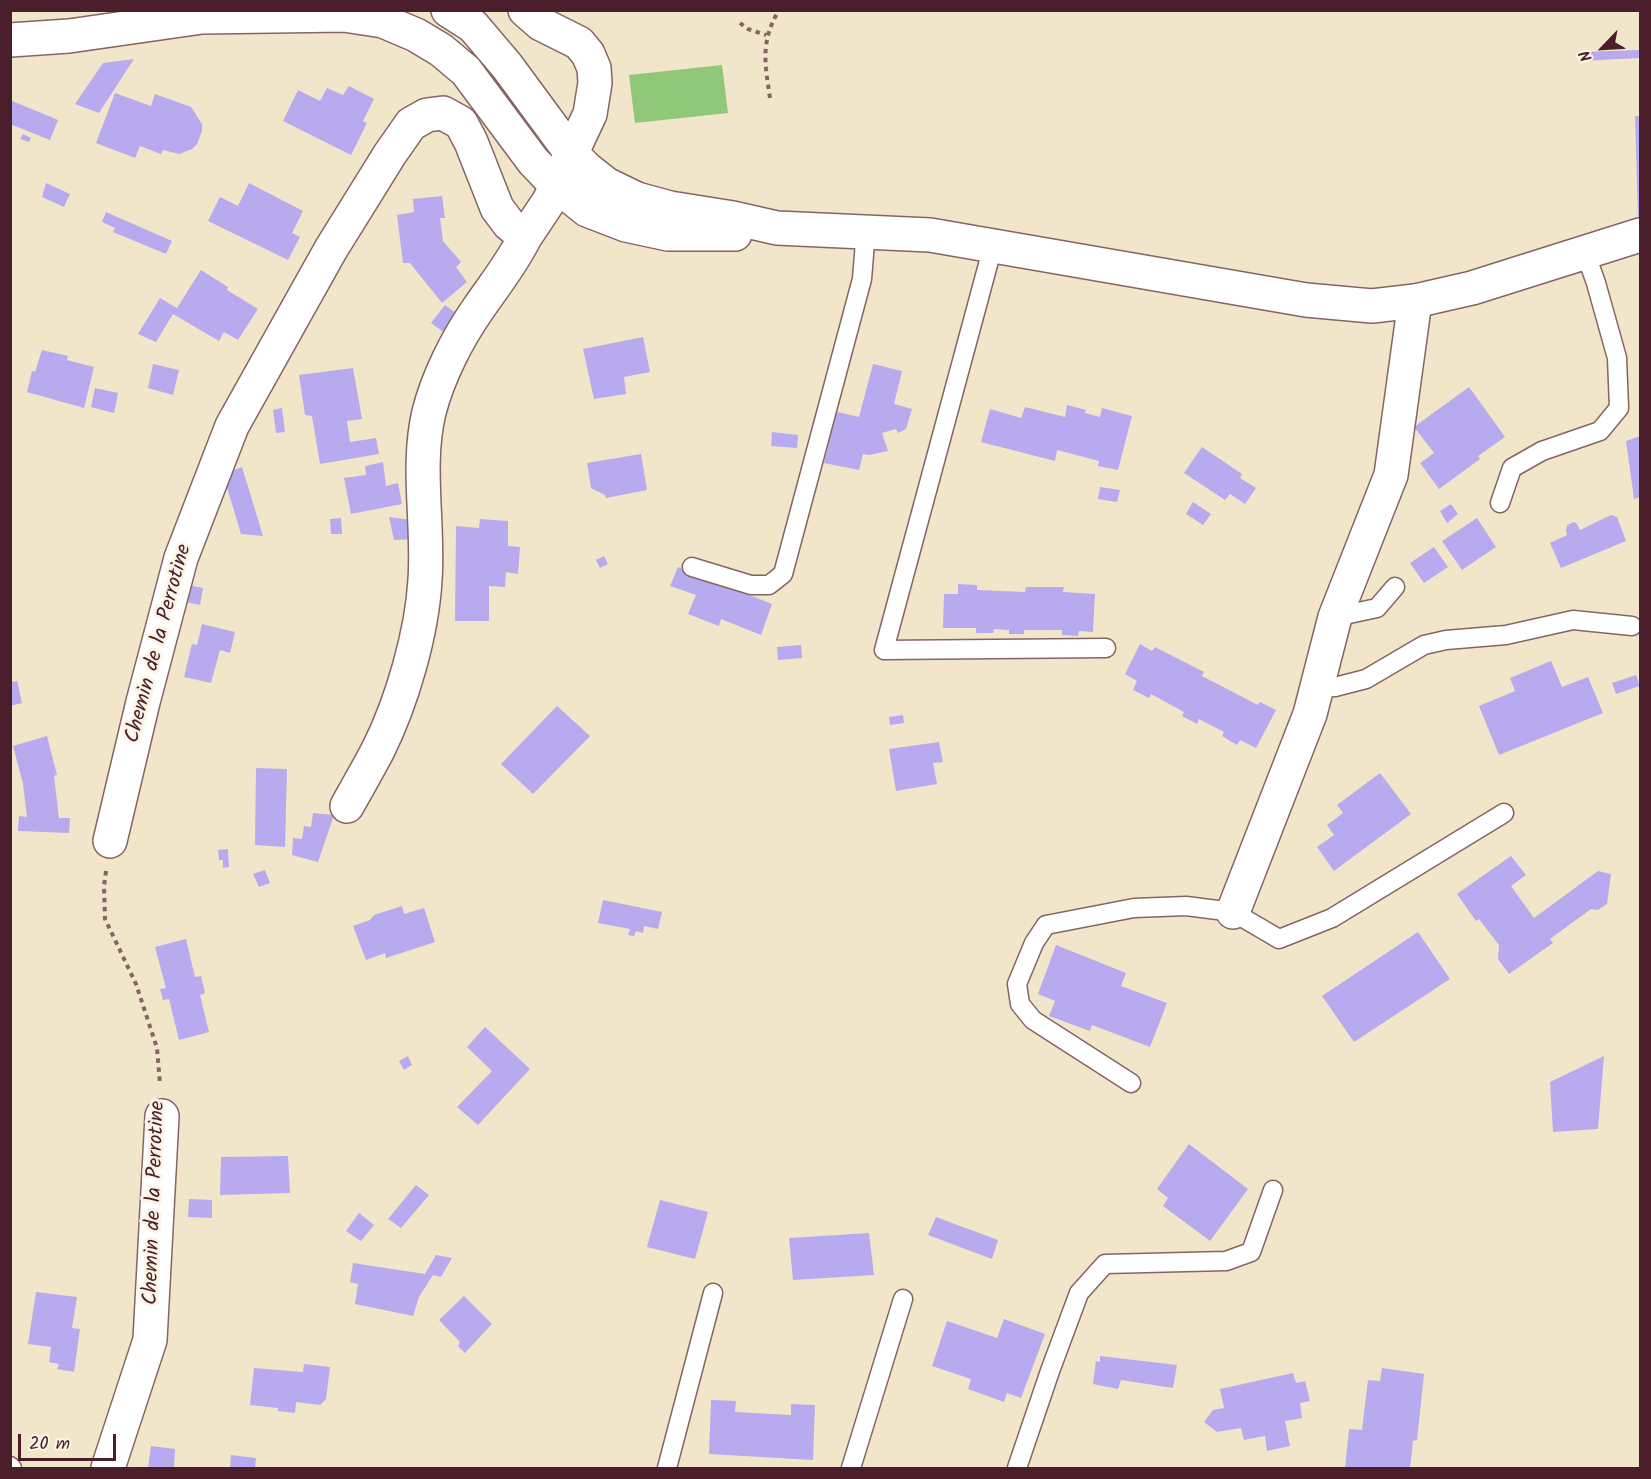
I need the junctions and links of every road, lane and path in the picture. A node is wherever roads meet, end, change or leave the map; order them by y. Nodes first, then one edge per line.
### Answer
1 (448, 10) edge
2 (525, 10) edge
3 (779, 10) edge
4 (216, 14) edge
5 (740, 23) dead end
6 (766, 35) junction
7 (10, 40) edge
8 (770, 98) dead end
9 (564, 169) junction
10 (866, 230) junction
11 (1641, 235) edge
12 (525, 237) junction
13 (993, 246) junction
14 (1585, 252) junction
15 (1415, 301) junction
16 (1500, 503) dead end
17 (692, 567) dead end
18 (1395, 587) dead end
19 (1335, 617) junction
20 (1632, 626) dead end
21 (1106, 648) dead end
22 (1317, 688) junction
23 (347, 806) dead end
24 (1504, 813) dead end
25 (111, 841) joint
26 (1233, 912) junction
27 (1131, 1083) dead end
28 (162, 1116) joint
29 (1273, 1190) dead end
30 (713, 1293) dead end
31 (903, 1299) dead end
32 (108, 1468) edge
33 (667, 1468) edge
34 (851, 1468) edge
35 (1017, 1468) edge

1 - 9 street
2 - 9 street
3 - 6 path
4 - 7 street
4 - 9 street
5 - 6 path
6 - 8 path
9 - 10 street
9 - 12 street
10 - 13 street
10 - 17 lane
11 - 14 street
12 - 23 street
12 - 25 street, Chemin de la Perrotine
13 - 15 street
13 - 21 lane
14 - 15 street
14 - 16 lane
15 - 19 street
18 - 19 lane
19 - 22 street
20 - 22 lane
22 - 26 street
24 - 26 lane
25 - 28 path, Chemin de la Perrotine
26 - 27 lane
28 - 32 street, Chemin de la Perrotine
29 - 35 lane
30 - 33 lane
31 - 34 lane

